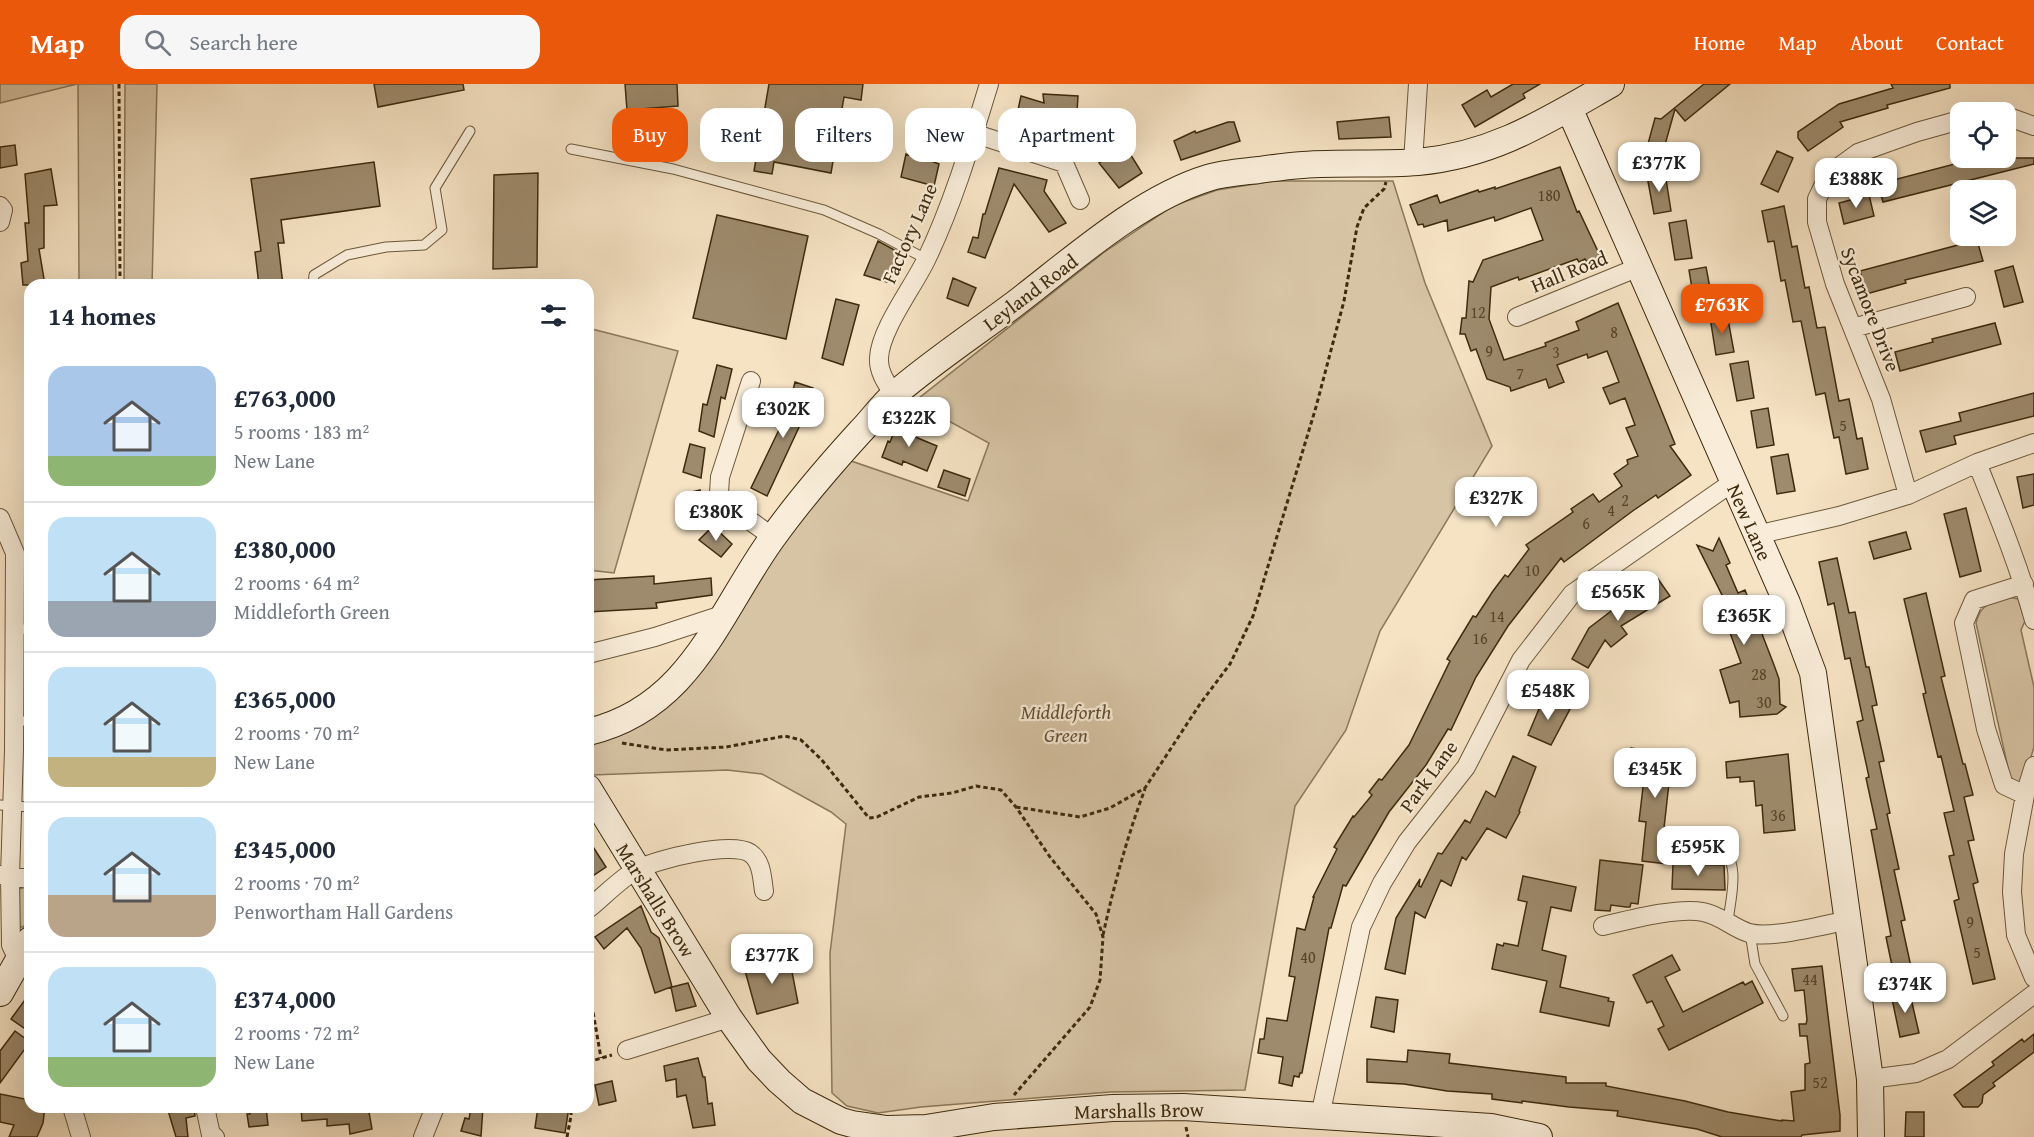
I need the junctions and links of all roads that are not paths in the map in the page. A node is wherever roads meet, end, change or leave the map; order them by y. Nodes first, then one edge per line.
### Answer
1 (1418, 84) edge
2 (1611, 84) edge
3 (985, 85) edge
4 (979, 108) edge
5 (1569, 108) junction
6 (2016, 120) edge
7 (1950, 123) edge
8 (2034, 126) edge
9 (470, 131) dead end
10 (986, 138) edge
11 (571, 149) dead end
12 (963, 162) edge
13 (1402, 163) junction
14 (1080, 200) dead end
15 (0, 206) edge
16 (0, 222) edge
17 (926, 259) junction
18 (1639, 267) junction
19 (314, 279) edge
20 (1966, 297) dead end
21 (1517, 317) dead end
22 (1853, 328) junction
23 (751, 381) dead end
24 (894, 395) junction
25 (2034, 443) edge
26 (1977, 463) junction
27 (1733, 482) junction
28 (1908, 495) junction
29 (0, 518) edge
30 (1756, 535) junction
31 (773, 537) junction
32 (2024, 584) junction
33 (725, 614) junction
34 (2034, 620) edge
35 (22, 629) edge
36 (594, 652) edge
37 (22, 721) edge
38 (594, 730) edge
39 (2034, 766) edge
40 (2025, 795) junction
41 (594, 798) edge
42 (14, 806) edge
43 (1684, 845) dead end
44 (637, 869) junction
45 (5, 876) edge
46 (24, 878) edge
47 (764, 891) dead end
48 (594, 904) edge
49 (1849, 920) junction
50 (1728, 921) junction
51 (1603, 926) dead end
52 (1750, 933) junction
53 (24, 950) edge
54 (2034, 978) edge
55 (0, 993) edge
56 (2034, 994) edge
57 (1783, 1016) dead end
58 (729, 1018) junction
59 (627, 1050) road end
60 (1870, 1079) junction
61 (74, 1113) edge
62 (206, 1113) edge
63 (433, 1113) edge
64 (1320, 1116) junction
65 (927, 1132) edge
66 (81, 1137) edge
67 (215, 1137) edge
68 (423, 1137) edge
69 (1539, 1137) edge
70 (1870, 1137) edge

1 - 13 street
2 - 5 street, Leyland Road
3 - 4 street, Factory Lane
5 - 13 street, Leyland Road
5 - 18 street, New Lane
6 - 8 street
7 - 22 street, Sycamore Drive
9 - 19 lane
10 - 14 street
11 - 17 lane
12 - 17 street, Factory Lane
13 - 24 street, Leyland Road
15 - 16 street
17 - 24 street, Factory Lane
18 - 21 street, Hall Road
18 - 27 street, New Lane
20 - 22 street
22 - 28 street, Sycamore Drive
23 - 31 street
24 - 31 street, Leyland Road
25 - 26 street
26 - 28 street
26 - 32 street
27 - 30 street, New Lane
27 - 64 street, Park Lane
28 - 30 street
29 - 35 street
30 - 49 street, New Lane
31 - 33 street, Leyland Road
32 - 34 street
32 - 40 street
33 - 36 street
33 - 38 street, Leyland Road
35 - 37 street
37 - 42 street
39 - 40 street
40 - 54 street
41 - 44 street, Marshalls Brow
42 - 45 street
43 - 50 lane
44 - 47 street
44 - 48 street
44 - 58 street, Marshalls Brow
45 - 46 street
45 - 53 street
49 - 52 street
49 - 60 street, New Lane
50 - 51 street
50 - 52 street
52 - 57 lane
53 - 55 street
56 - 60 street
58 - 59 street
58 - 65 street, Marshalls Brow
60 - 70 street, New Lane
61 - 66 street
62 - 67 street
63 - 68 street
64 - 65 street, Marshalls Brow
64 - 69 street, Marshalls Brow

